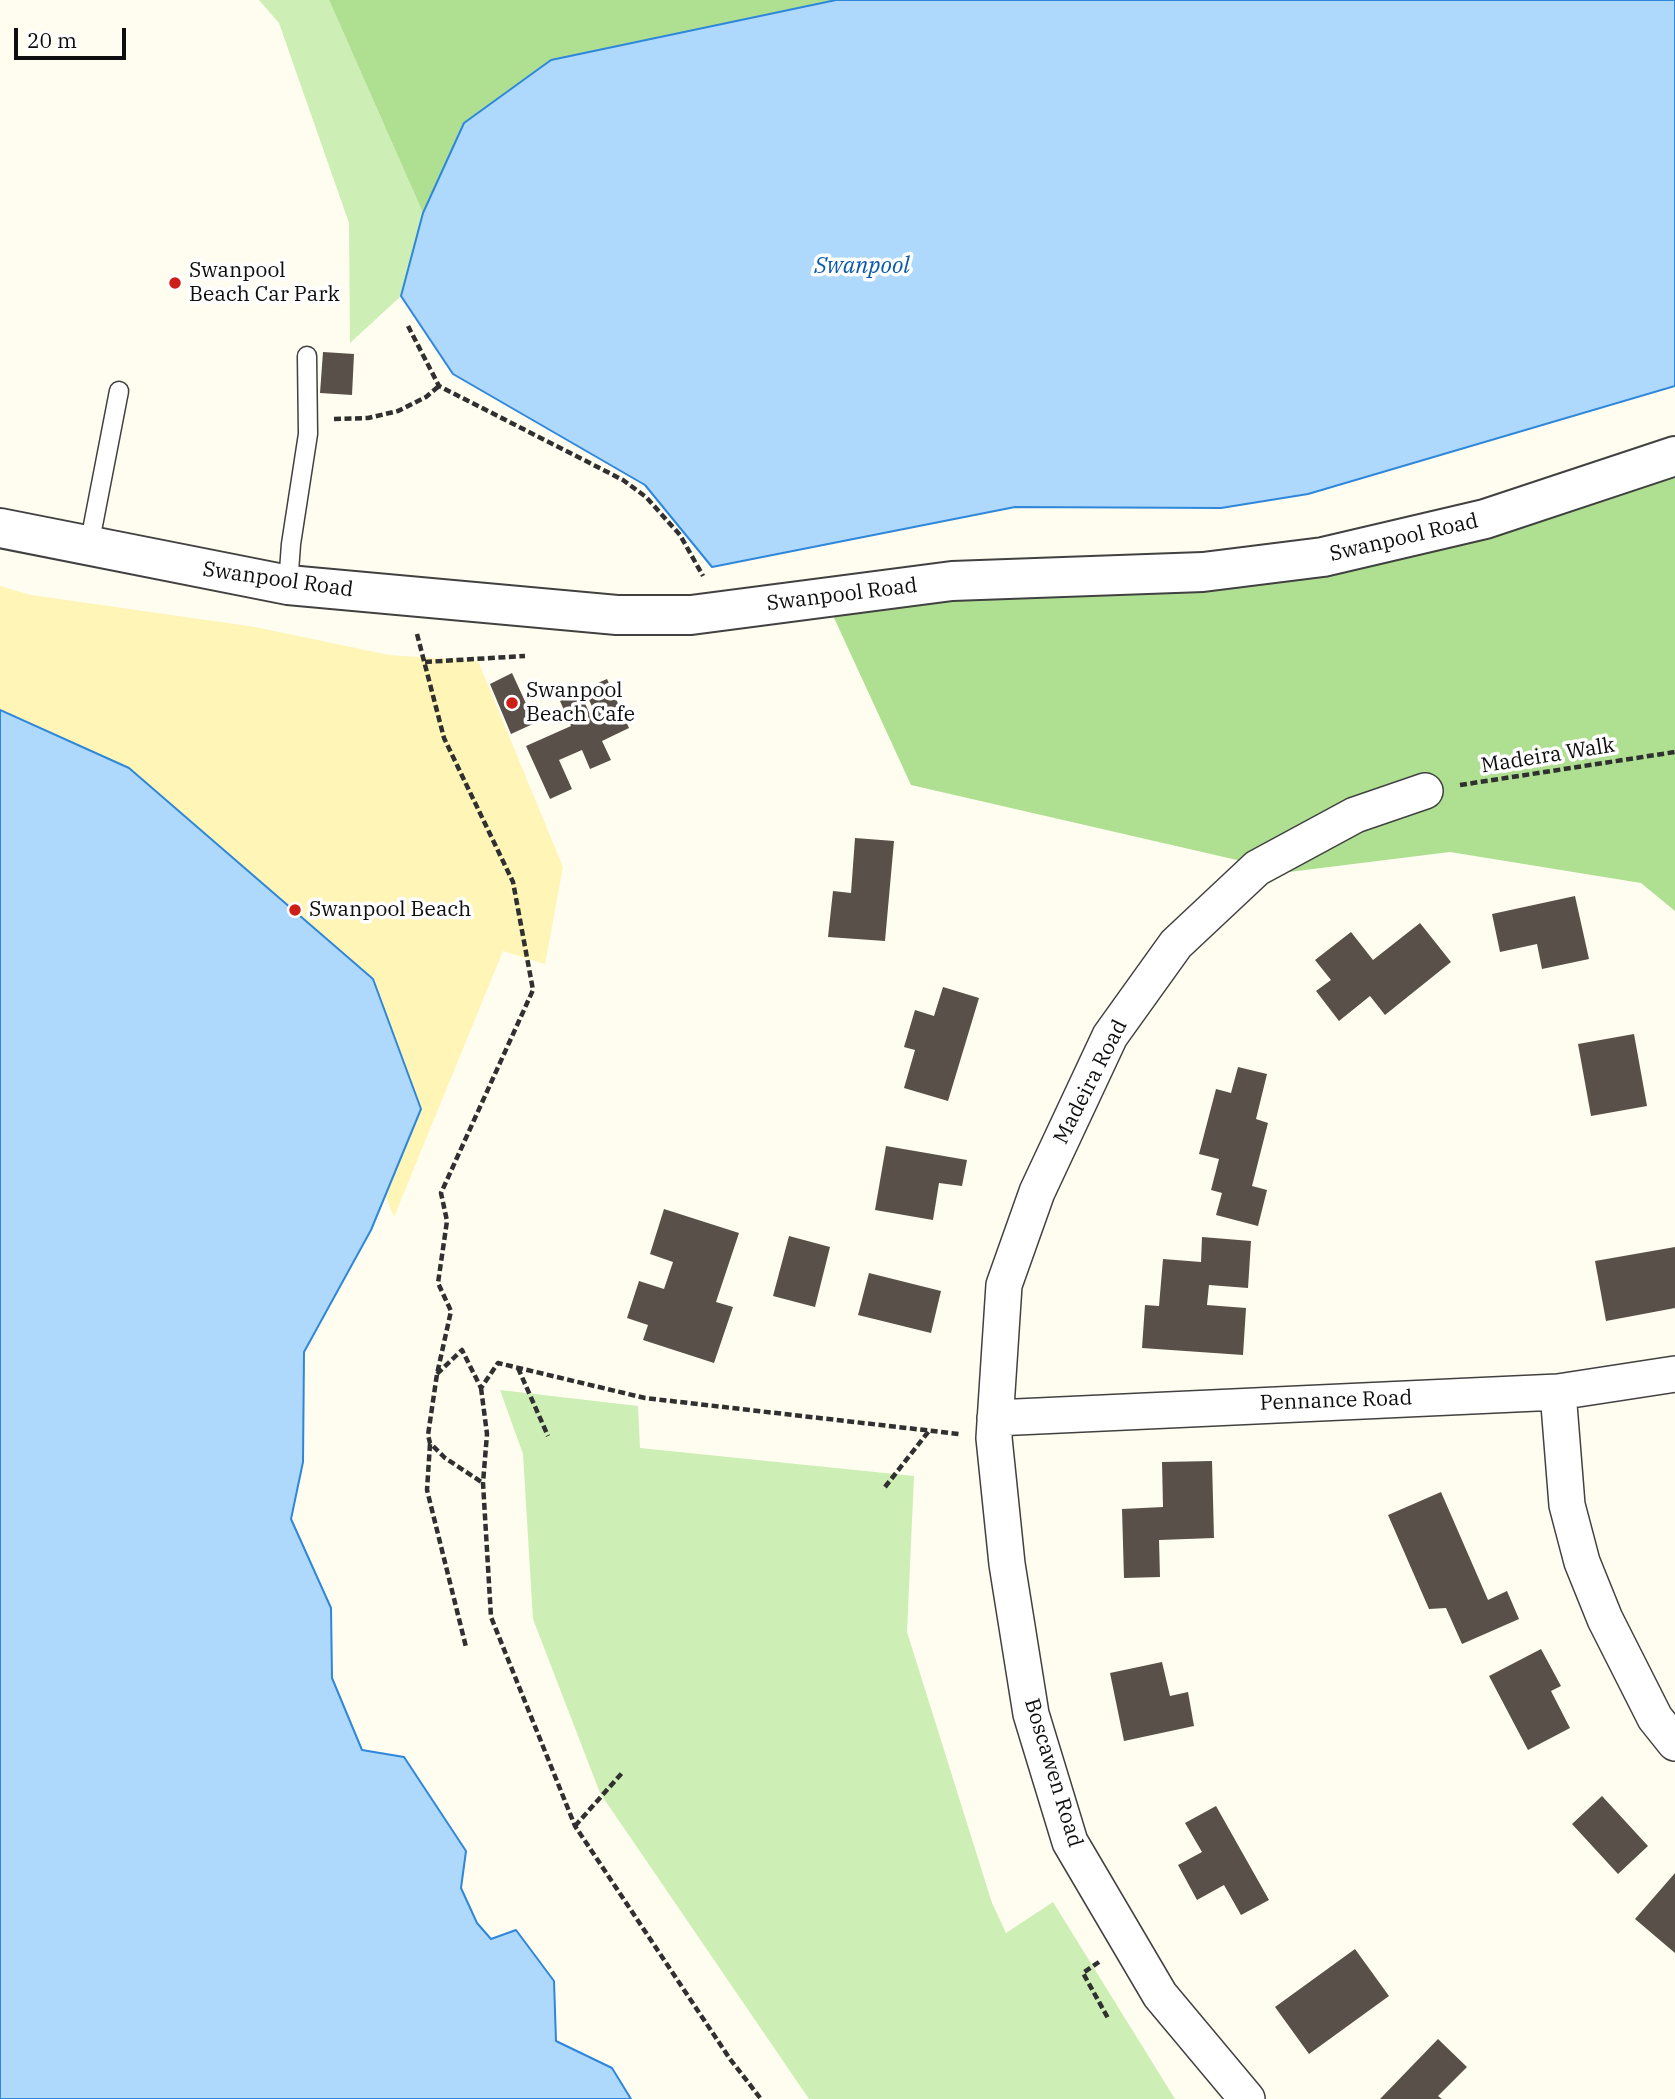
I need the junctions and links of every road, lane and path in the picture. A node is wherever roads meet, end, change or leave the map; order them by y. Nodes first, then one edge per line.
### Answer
1 (408, 326) dead end
2 (307, 356) dead end
3 (439, 386) junction
4 (119, 391) dead end
5 (330, 419) dead end
6 (1675, 456) edge
7 (0, 528) edge
8 (89, 546) junction
9 (288, 585) junction
10 (716, 611) junction
11 (525, 656) dead end
12 (1675, 752) edge
13 (1425, 791) joint
14 (517, 1367) junction
15 (437, 1374) junction
16 (1675, 1374) edge
17 (481, 1388) junction
18 (1558, 1392) junction
19 (995, 1428) junction
20 (930, 1431) junction
21 (548, 1436) dead end
22 (430, 1443) junction
23 (483, 1483) junction
24 (885, 1487) dead end
25 (466, 1647) dead end
26 (1675, 1743) edge
27 (622, 1773) dead end
28 (575, 1826) junction
29 (1128, 1941) junction
30 (1110, 2020) dead end
31 (761, 2099) edge
32 (1247, 2099) edge

1 - 3 path
2 - 9 lane
3 - 5 path
3 - 10 path
4 - 8 lane
6 - 10 street, Swanpool Road
7 - 8 street, Swanpool Road
8 - 9 street, Swanpool Road
9 - 10 street, Swanpool Road
11 - 15 path
12 - 13 path, Madeira Walk
13 - 19 street, Madeira Road
14 - 17 path
14 - 20 path
14 - 21 path
15 - 17 path
15 - 22 path
16 - 18 street, Pennance Road
17 - 23 path
18 - 19 street, Pennance Road
18 - 26 street
19 - 20 path
19 - 29 street, Boscawen Road
20 - 24 path
22 - 23 path
22 - 25 path
23 - 28 path
27 - 28 path
28 - 31 path
29 - 30 path
29 - 32 street, Boscawen Road

